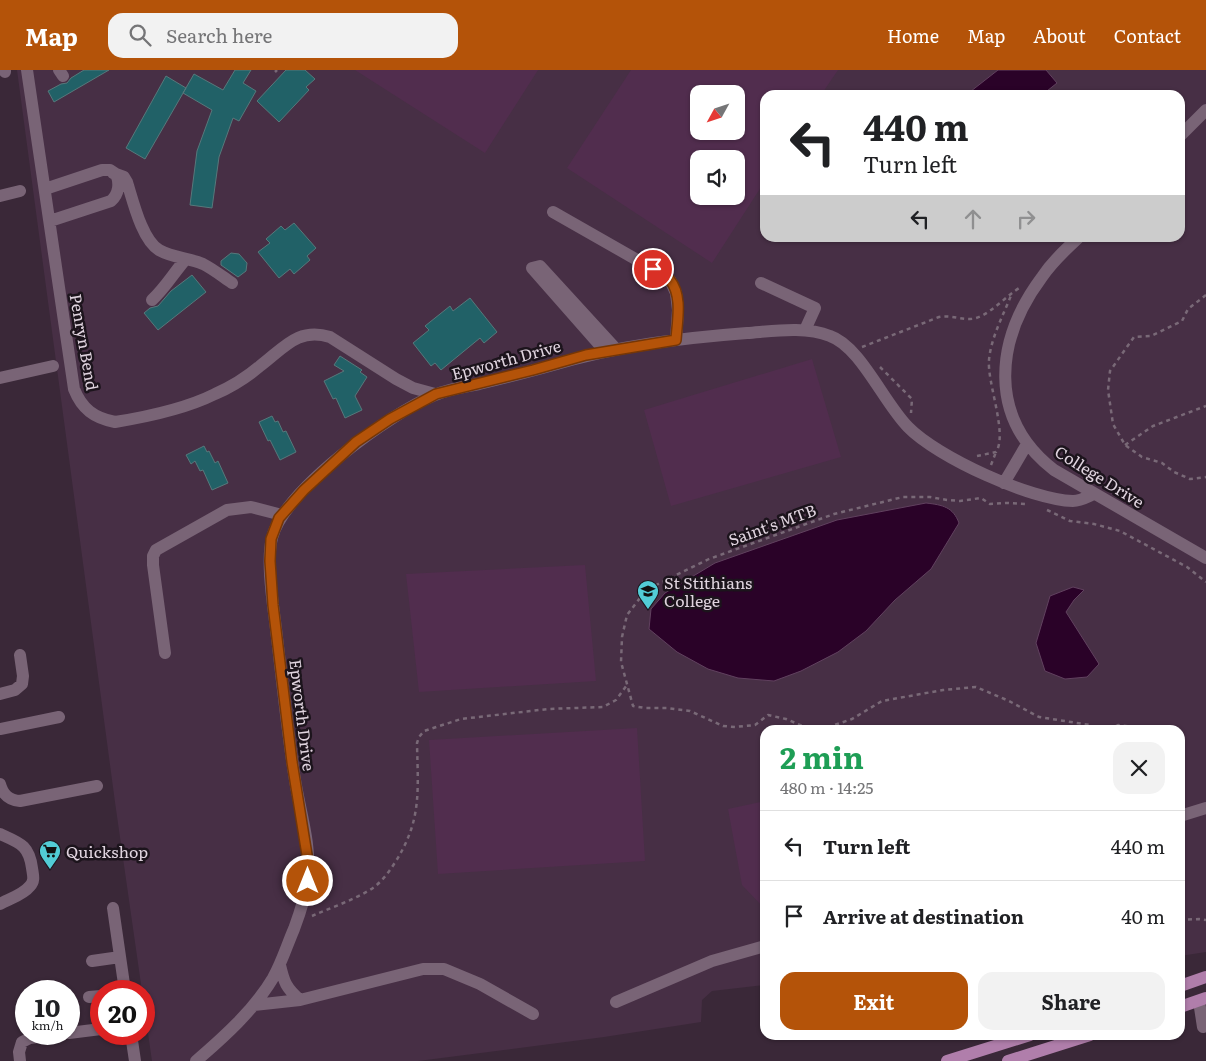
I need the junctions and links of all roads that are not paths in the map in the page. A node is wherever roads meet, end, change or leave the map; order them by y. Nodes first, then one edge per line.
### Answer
1 (27, 70) edge
2 (1206, 110) edge
3 (1185, 131) edge
4 (114, 173) junction
5 (45, 189) junction
6 (20, 191) dead end
7 (0, 196) edge
8 (553, 212) dead end
9 (50, 221) junction
10 (1074, 242) edge
11 (185, 260) junction
12 (536, 267) dead end
13 (232, 283) dead end
14 (761, 283) dead end
15 (152, 300) dead end
16 (805, 330) junction
17 (676, 340) junction
18 (611, 350) junction
19 (53, 366) dead end
20 (0, 378) edge
21 (436, 394) junction
22 (1027, 444) junction
23 (1004, 483) junction
24 (1094, 494) junction
25 (282, 515) junction
26 (1206, 558) edge
27 (164, 653) dead end
28 (20, 655) dead end
29 (0, 694) edge
30 (59, 717) dead end
31 (0, 729) edge
32 (0, 784) edge
33 (97, 786) dead end
34 (1206, 808) edge
35 (1185, 814) edge
36 (0, 834) edge
37 (0, 904) edge
38 (114, 908) dead end
39 (760, 947) edge
40 (120, 957) junction
41 (92, 961) dead end
42 (280, 966) junction
43 (1206, 977) edge
44 (123, 980) edge
45 (1185, 984) edge
46 (300, 1000) junction
47 (1202, 1000) edge
48 (616, 1002) dead end
49 (254, 1005) junction
50 (1185, 1005) edge
51 (533, 1014) dead end
52 (1203, 1027) dead end
53 (1014, 1040) edge
54 (1074, 1040) edge
55 (21, 1045) edge
56 (133, 1045) edge
57 (20, 1061) edge
58 (135, 1061) edge
59 (196, 1061) edge
60 (947, 1061) edge
61 (1008, 1061) edge

1 - 5 lane, Penryn Bend
2 - 3 lane
4 - 5 lane
4 - 9 lane
4 - 11 lane
5 - 9 lane, Penryn Bend
6 - 7 lane
8 - 17 lane
9 - 21 lane, Penryn Bend
10 - 22 lane, College Drive
11 - 13 lane
11 - 15 lane
12 - 18 lane
14 - 16 lane
16 - 17 lane, Epworth Drive
16 - 23 lane, Epworth Drive
17 - 18 lane, Epworth Drive
18 - 21 lane, Epworth Drive
19 - 20 lane
21 - 25 lane, Epworth Drive
22 - 23 lane
22 - 24 lane, College Drive
23 - 24 lane, Epworth Drive
24 - 26 lane, College Drive
25 - 27 lane
25 - 42 lane, Epworth Drive
28 - 29 lane
30 - 31 lane
32 - 33 lane
34 - 35 lane
36 - 37 lane
38 - 40 lane
39 - 48 lane
40 - 41 lane
40 - 44 lane
42 - 46 lane
42 - 49 lane, Epworth Drive
43 - 45 main road
46 - 49 lane
46 - 51 lane
47 - 50 main road
47 - 52 lane
49 - 59 lane, Epworth Drive
53 - 60 main road
54 - 61 main road
55 - 57 lane
56 - 58 lane

